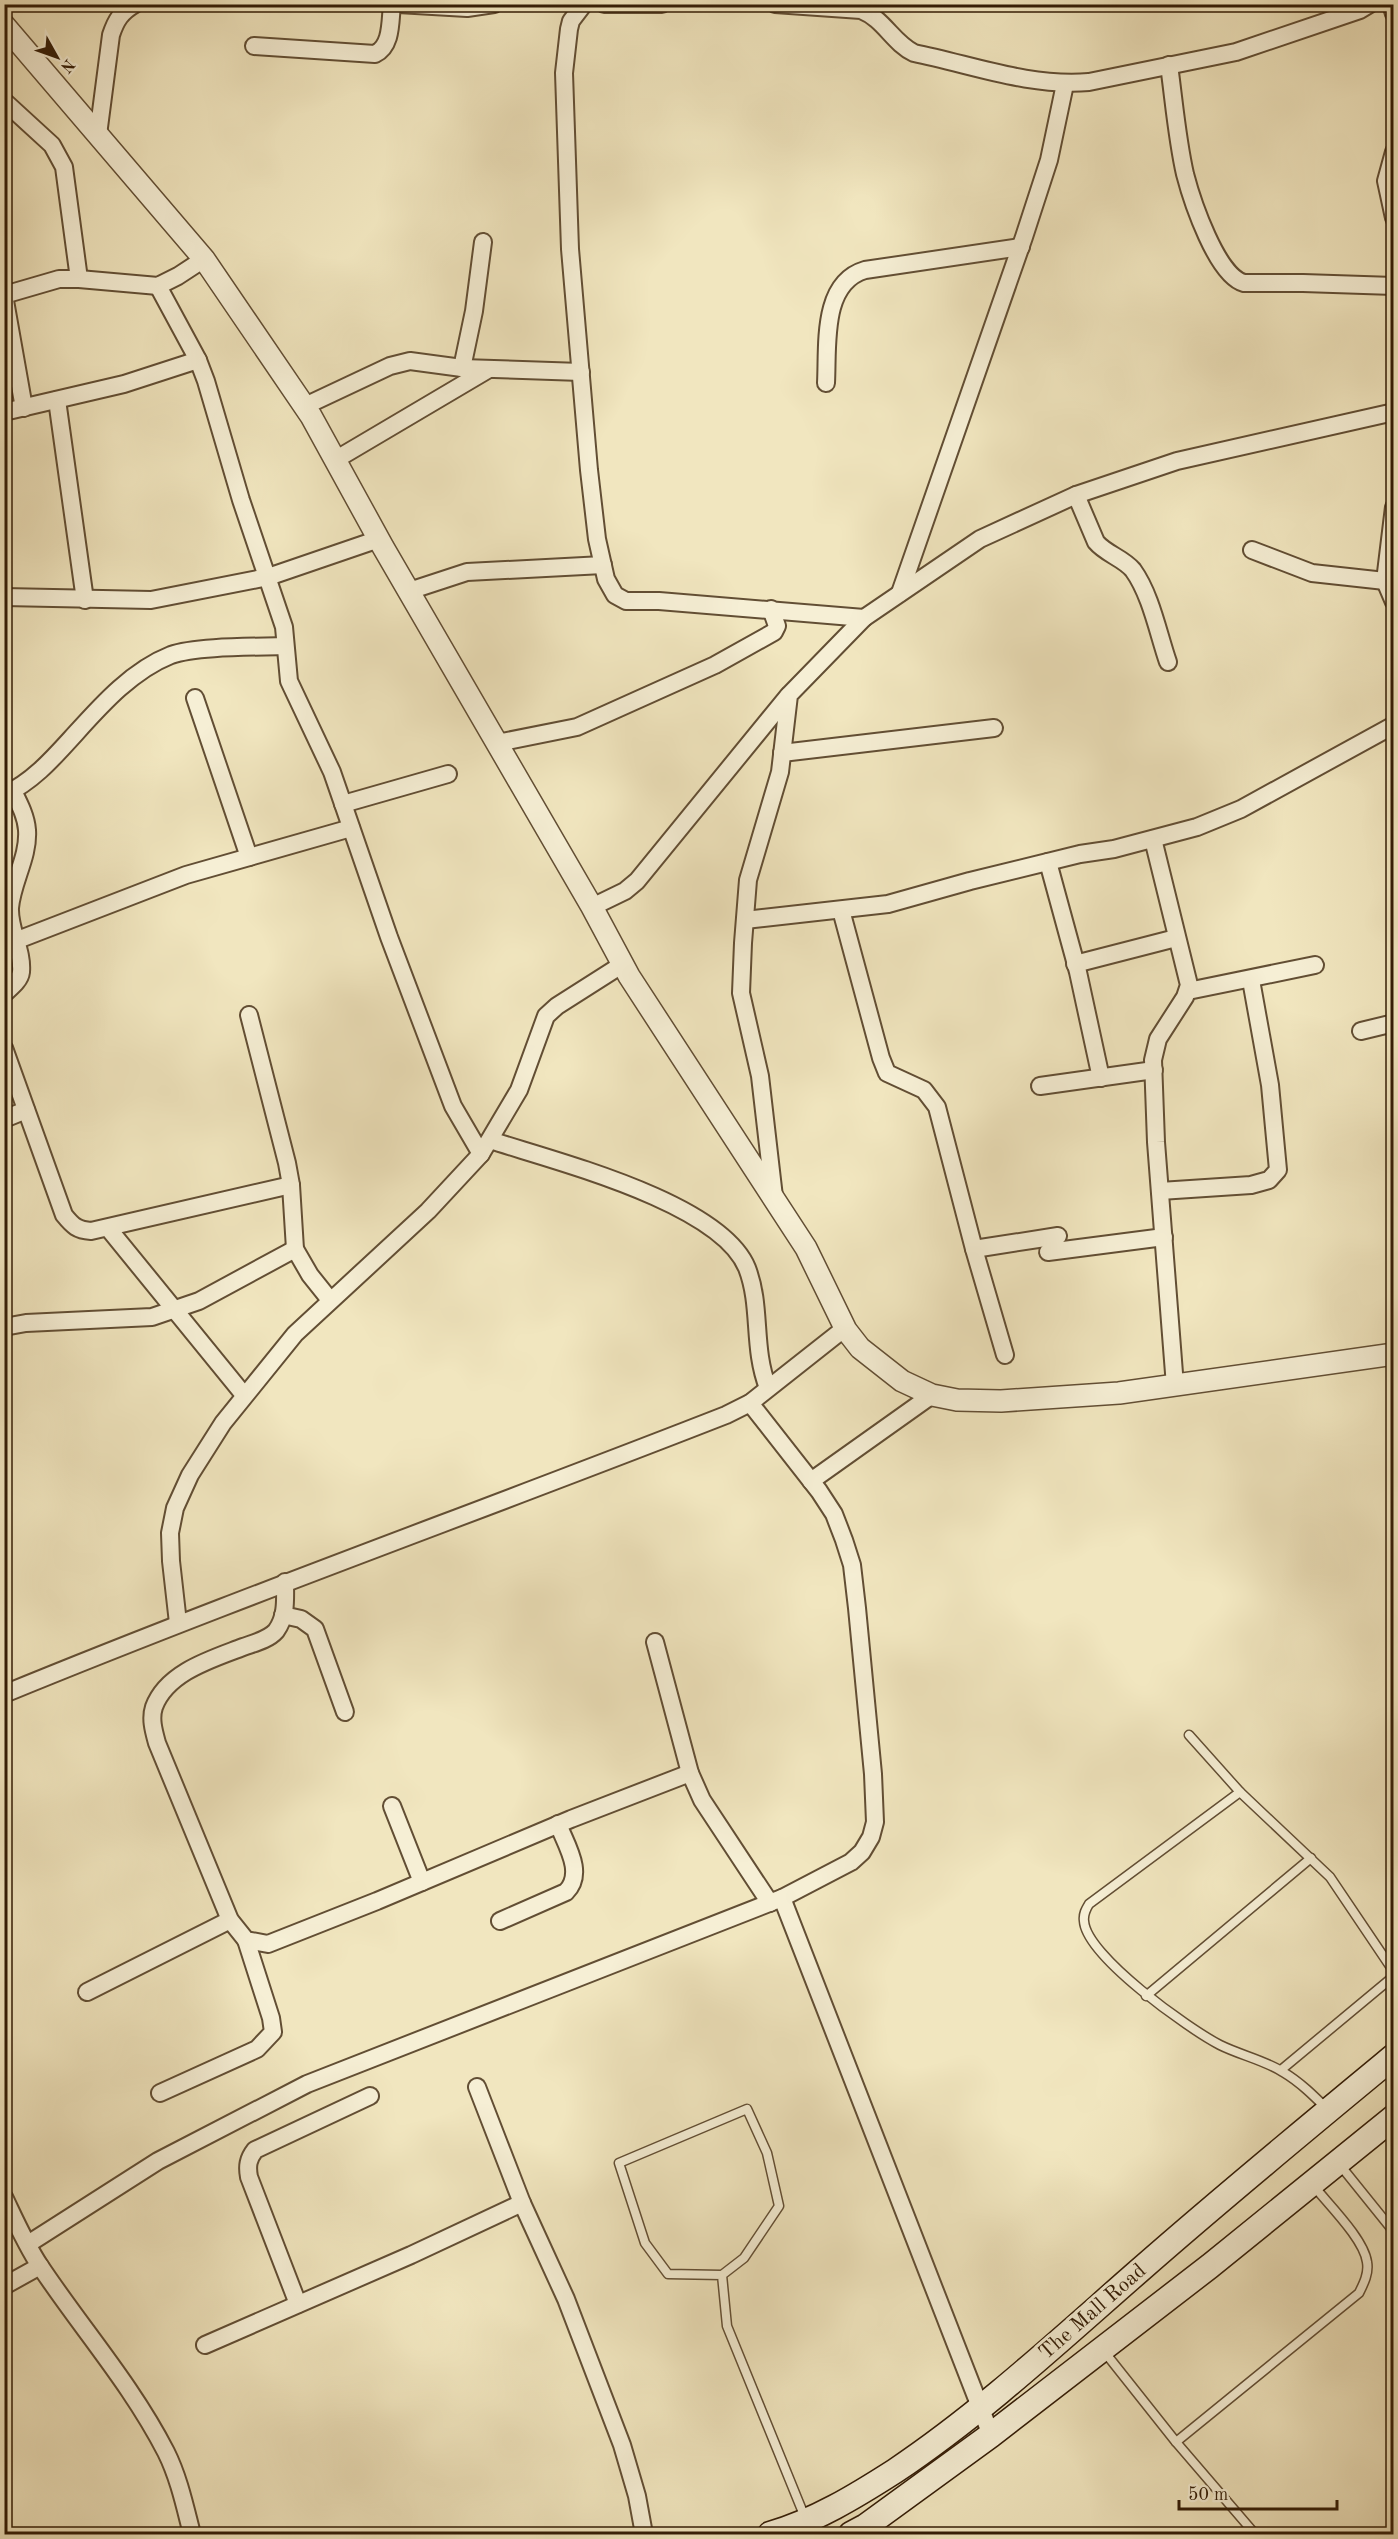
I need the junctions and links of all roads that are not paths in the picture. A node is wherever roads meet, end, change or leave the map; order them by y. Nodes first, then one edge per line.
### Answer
1 (135, 4) edge
2 (392, 4) edge
3 (398, 4) edge
4 (494, 4) edge
5 (584, 4) edge
6 (604, 4) edge
7 (662, 4) edge
8 (775, 4) edge
9 (1370, 4) edge
10 (1391, 4) edge
11 (1394, 14) edge
12 (4, 26) edge
13 (254, 45) dead end
14 (1169, 65) junction
15 (1065, 84) junction
16 (4, 101) edge
17 (98, 135) junction
18 (1394, 152) edge
19 (1394, 218) edge
20 (483, 242) dead end
21 (1021, 246) junction
22 (204, 259) junction
23 (79, 279) junction
24 (159, 286) junction
25 (1394, 286) edge
26 (198, 360) junction
27 (462, 368) junction
28 (489, 369) junction
29 (581, 372) junction
30 (826, 383) dead end
31 (57, 400) junction
32 (305, 406) junction
33 (24, 408) junction
34 (4, 412) edge
35 (1394, 412) edge
36 (335, 459) junction
37 (1076, 495) junction
38 (1394, 507) edge
39 (379, 539) junction
40 (1252, 550) dead end
41 (603, 565) junction
42 (1389, 571) edge
43 (268, 577) junction
44 (409, 591) junction
45 (900, 593) junction
46 (4, 597) edge
47 (85, 600) junction
48 (1394, 602) edge
49 (771, 609) junction
50 (864, 618) junction
51 (285, 646) junction
52 (1168, 662) dead end
53 (789, 695) junction
54 (195, 698) dead end
55 (1394, 725) edge
56 (994, 728) dead end
57 (497, 743) junction
58 (782, 753) junction
59 (448, 774) dead end
60 (9, 793) edge
61 (343, 804) junction
62 (351, 828) junction
63 (1153, 839) junction
64 (249, 857) junction
65 (1048, 862) junction
66 (592, 907) junction
67 (841, 910) junction
68 (745, 920) junction
69 (1176, 938) junction
70 (15, 941) junction
71 (623, 964) junction
72 (1075, 964) junction
73 (1315, 965) dead end
74 (1251, 980) junction
75 (1188, 991) junction
76 (4, 994) edge
77 (249, 1015) dead end
78 (1394, 1023) edge
79 (1361, 1031) dead end
80 (4, 1048) edge
81 (1154, 1070) junction
82 (1101, 1078) junction
83 (1040, 1086) dead end
84 (27, 1110) junction
85 (4, 1119) edge
86 (485, 1147) junction
87 (291, 1185) junction
88 (1160, 1191) junction
89 (774, 1198) junction
90 (108, 1227) junction
91 (1058, 1236) dead end
92 (1164, 1237) junction
93 (295, 1249) junction
94 (974, 1249) junction
95 (1048, 1252) dead end
96 (330, 1300) junction
97 (174, 1310) junction
98 (4, 1327) edge
99 (845, 1328) junction
100 (1394, 1354) edge
101 (1005, 1355) dead end
102 (1175, 1386) junction
103 (768, 1388) junction
104 (244, 1395) junction
105 (932, 1395) junction
106 (750, 1403) junction
107 (811, 1481) junction
108 (285, 1582) junction
109 (283, 1615) junction
110 (178, 1623) junction
111 (655, 1642) dead end
112 (4, 1694) edge
113 (345, 1712) dead end
114 (1189, 1735) dead end
115 (690, 1773) junction
116 (1240, 1792) junction
117 (392, 1806) dead end
118 (558, 1824) junction
119 (1311, 1858) junction
120 (422, 1882) junction
121 (776, 1901) junction
122 (230, 1920) junction
123 (500, 1921) dead end
124 (246, 1940) junction
125 (1394, 1974) edge
126 (87, 1992) dead end
127 (1146, 1996) junction
128 (1394, 2056) edge
129 (1281, 2070) junction
130 (477, 2087) dead end
131 (160, 2093) dead end
132 (370, 2096) dead end
133 (1328, 2110) junction
134 (1394, 2118) edge
135 (1338, 2162) junction
136 (1312, 2185) junction
137 (4, 2197) edge
138 (522, 2203) junction
139 (1394, 2232) edge
140 (28, 2244) junction
141 (39, 2265) junction
142 (722, 2275) junction
143 (4, 2286) edge
144 (298, 2304) junction
145 (205, 2345) dead end
146 (1102, 2349) junction
147 (980, 2409) junction
148 (991, 2435) junction
149 (1176, 2442) junction
150 (806, 2522) junction
151 (192, 2535) edge
152 (644, 2535) edge
153 (770, 2535) edge
154 (851, 2535) edge
155 (1255, 2535) edge

1 - 17 street
2 - 13 street
3 - 4 street
5 - 29 street
6 - 7 street
8 - 15 street
9 - 14 street
10 - 11 street
12 - 17 street
14 - 15 street
14 - 25 street
15 - 21 street
16 - 23 street
17 - 22 street
18 - 19 street
20 - 27 street
21 - 30 street
21 - 45 street
22 - 24 street
22 - 32 street
23 - 24 street
23 - 33 street
24 - 26 street
26 - 31 street
26 - 43 street
27 - 28 street
27 - 32 street
28 - 29 street
28 - 36 street
29 - 41 street
31 - 33 street
31 - 47 street
32 - 36 street
33 - 34 street
35 - 37 street
36 - 39 street
37 - 45 street
37 - 52 street
38 - 42 street
39 - 43 street
39 - 44 street
40 - 42 street
41 - 44 street
41 - 49 street
42 - 48 street
43 - 47 street
43 - 51 street
44 - 57 street
45 - 50 street
46 - 47 street
49 - 50 street
49 - 57 street
50 - 53 street
51 - 60 street
51 - 61 street
53 - 58 street
53 - 66 street
54 - 64 street
55 - 63 street
56 - 58 street
57 - 66 street
58 - 68 street
59 - 61 street
60 - 70 street
61 - 62 street
62 - 64 street
62 - 86 street
63 - 65 street
63 - 69 street
64 - 70 street
65 - 67 street
65 - 72 street
66 - 71 street
67 - 68 street
67 - 94 street
68 - 89 street
69 - 72 street
69 - 75 street
70 - 76 street
71 - 86 street
71 - 89 street
72 - 82 street
73 - 74 street
74 - 75 street
74 - 88 street
75 - 81 street
77 - 87 street
78 - 79 street
80 - 84 street
81 - 82 street
81 - 88 street
82 - 83 street
84 - 85 street
84 - 90 street
86 - 96 street
86 - 103 street
87 - 90 street
87 - 93 street
88 - 92 street
89 - 99 street
90 - 97 street
91 - 94 street
92 - 95 street
92 - 102 street
93 - 96 street
93 - 97 street
94 - 101 street
96 - 104 street
97 - 98 street
97 - 104 street
99 - 103 street
99 - 105 street
100 - 102 street
102 - 105 street
103 - 106 street
104 - 110 street
105 - 107 street
106 - 107 street
106 - 108 street
107 - 121 street
108 - 109 street
108 - 110 street
109 - 113 street
109 - 122 street
110 - 112 street
111 - 115 street
114 - 116 lane
115 - 118 street
115 - 121 street
116 - 119 lane
116 - 127 lane
117 - 120 street
118 - 120 street
118 - 123 street
119 - 125 lane
119 - 127 lane
120 - 124 street
121 - 140 street
121 - 147 street
122 - 124 street
122 - 126 street
124 - 131 street
125 - 129 lane
127 - 129 lane
128 - 133 main road, The Mall Road
129 - 133 lane
130 - 138 street
132 - 144 street
133 - 147 main road, The Mall Road
134 - 135 main road, The Mall Road
135 - 136 main road, The Mall Road
135 - 139 lane
136 - 146 main road, The Mall Road
136 - 149 lane
137 - 140 street
138 - 144 street
138 - 152 street
140 - 141 street
141 - 143 street
141 - 151 street
142 - 142 lane
142 - 150 lane
144 - 145 street
146 - 148 main road, The Mall Road
146 - 149 lane
147 - 148 street
147 - 150 main road, The Mall Road
148 - 154 main road, The Mall Road
149 - 155 lane
150 - 153 main road, The Mall Road

